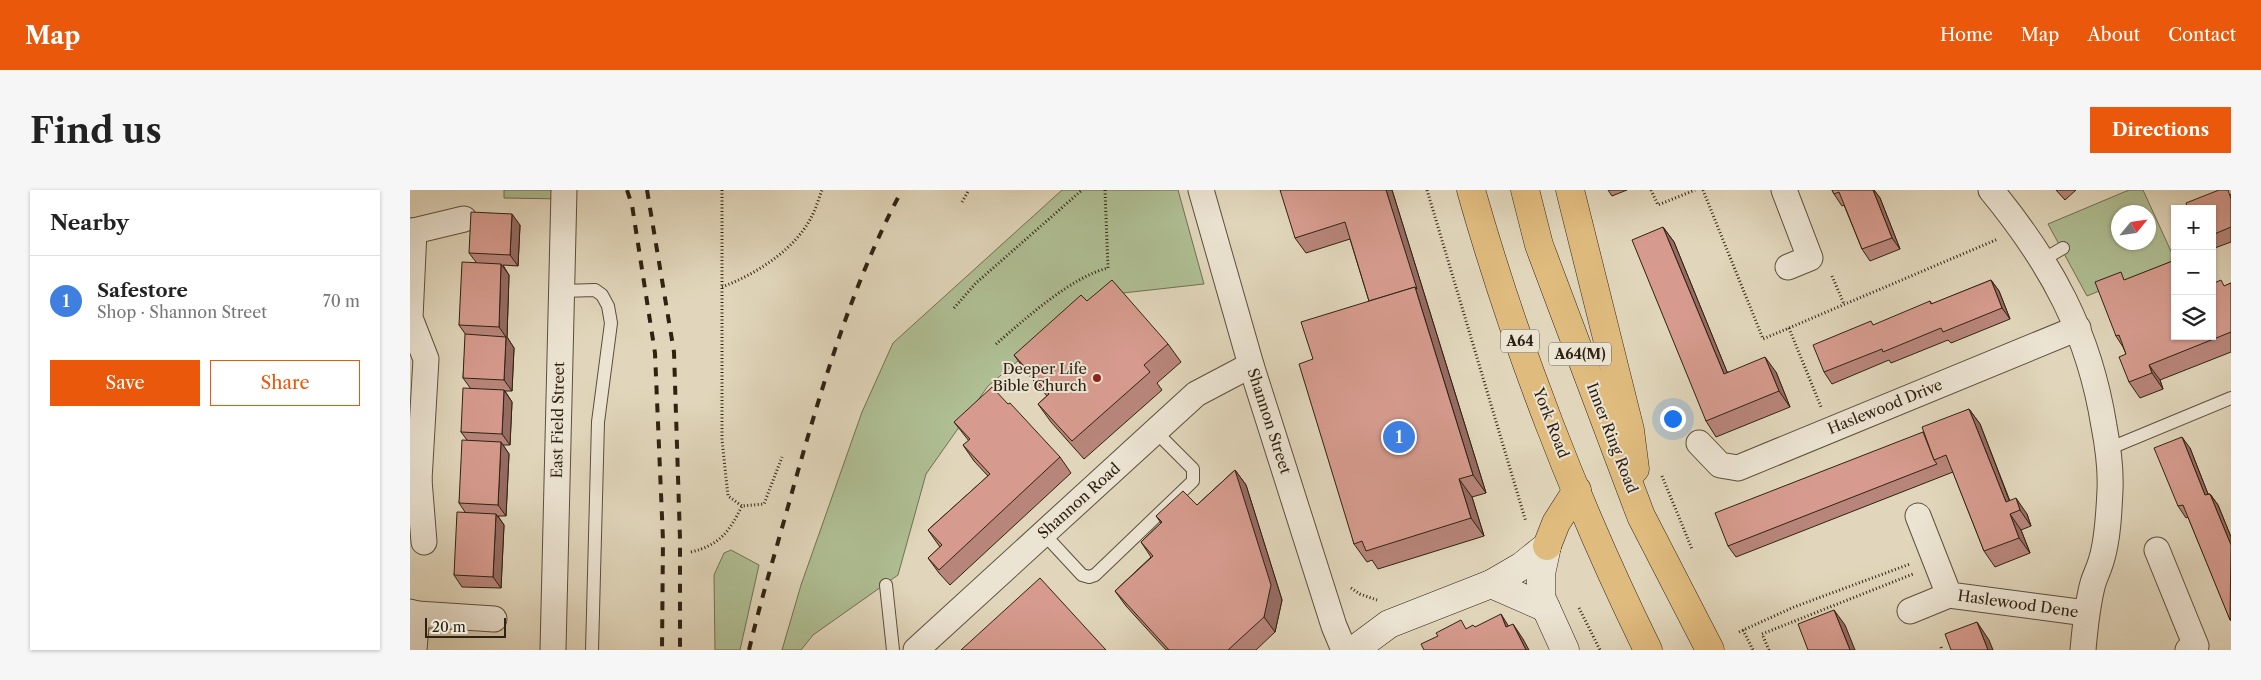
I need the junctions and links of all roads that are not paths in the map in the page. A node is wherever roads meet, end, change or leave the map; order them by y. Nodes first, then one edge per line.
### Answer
1 (564, 190) edge
2 (1201, 190) edge
3 (1471, 190) edge
4 (1525, 190) edge
5 (1570, 190) edge
6 (1784, 190) edge
7 (1991, 190) edge
8 (464, 219) dead end
9 (412, 231) edge
10 (1788, 267) dead end
11 (562, 291) junction
12 (2078, 328) junction
13 (1251, 365) junction
14 (2231, 398) edge
15 (1156, 431) junction
16 (1699, 443) dead end
17 (2108, 449) junction
18 (414, 480) edge
19 (1577, 490) junction
20 (1641, 516) junction
21 (1918, 516) dead end
22 (1043, 534) junction
23 (424, 542) dead end
24 (1547, 546) junction
25 (2157, 550) dead end
26 (1491, 584) junction
27 (886, 585) dead end
28 (1949, 595) junction
29 (1546, 608) junction
30 (1910, 611) dead end
31 (414, 613) edge
32 (2086, 613) junction
33 (494, 619) dead end
34 (1368, 645) edge
35 (414, 650) edge
36 (553, 650) edge
37 (592, 650) edge
38 (893, 650) edge
39 (916, 650) edge
40 (1344, 650) edge
41 (1564, 650) edge
42 (1648, 650) edge
43 (1710, 650) edge
44 (2083, 650) edge
45 (2188, 650) edge

1 - 11 street, East Field Street
2 - 13 street, Shannon Street
3 - 19 highway, York Road / A64
4 - 20 highway, Inner Ring Road / A64(M)
5 - 20 highway
6 - 10 street
7 - 12 street
8 - 9 street
9 - 18 street
11 - 36 street, East Field Street
11 - 37 lane
12 - 16 street, Haslewood Drive
12 - 17 street
13 - 15 street, Shannon Road
13 - 40 street, Shannon Street
14 - 17 lane
15 - 22 street, Shannon Road
15 - 22 lane
17 - 32 street
18 - 23 street
19 - 24 highway
19 - 42 highway, York Road / A64
20 - 43 highway
21 - 28 street, Haslewood Dene
22 - 39 street, Shannon Road
24 - 26 street
24 - 29 street
25 - 45 street
26 - 29 street
26 - 34 street
27 - 38 lane
28 - 30 street, Haslewood Dene
28 - 32 street, Haslewood Dene
29 - 41 street
31 - 33 street
31 - 35 street
32 - 44 street

